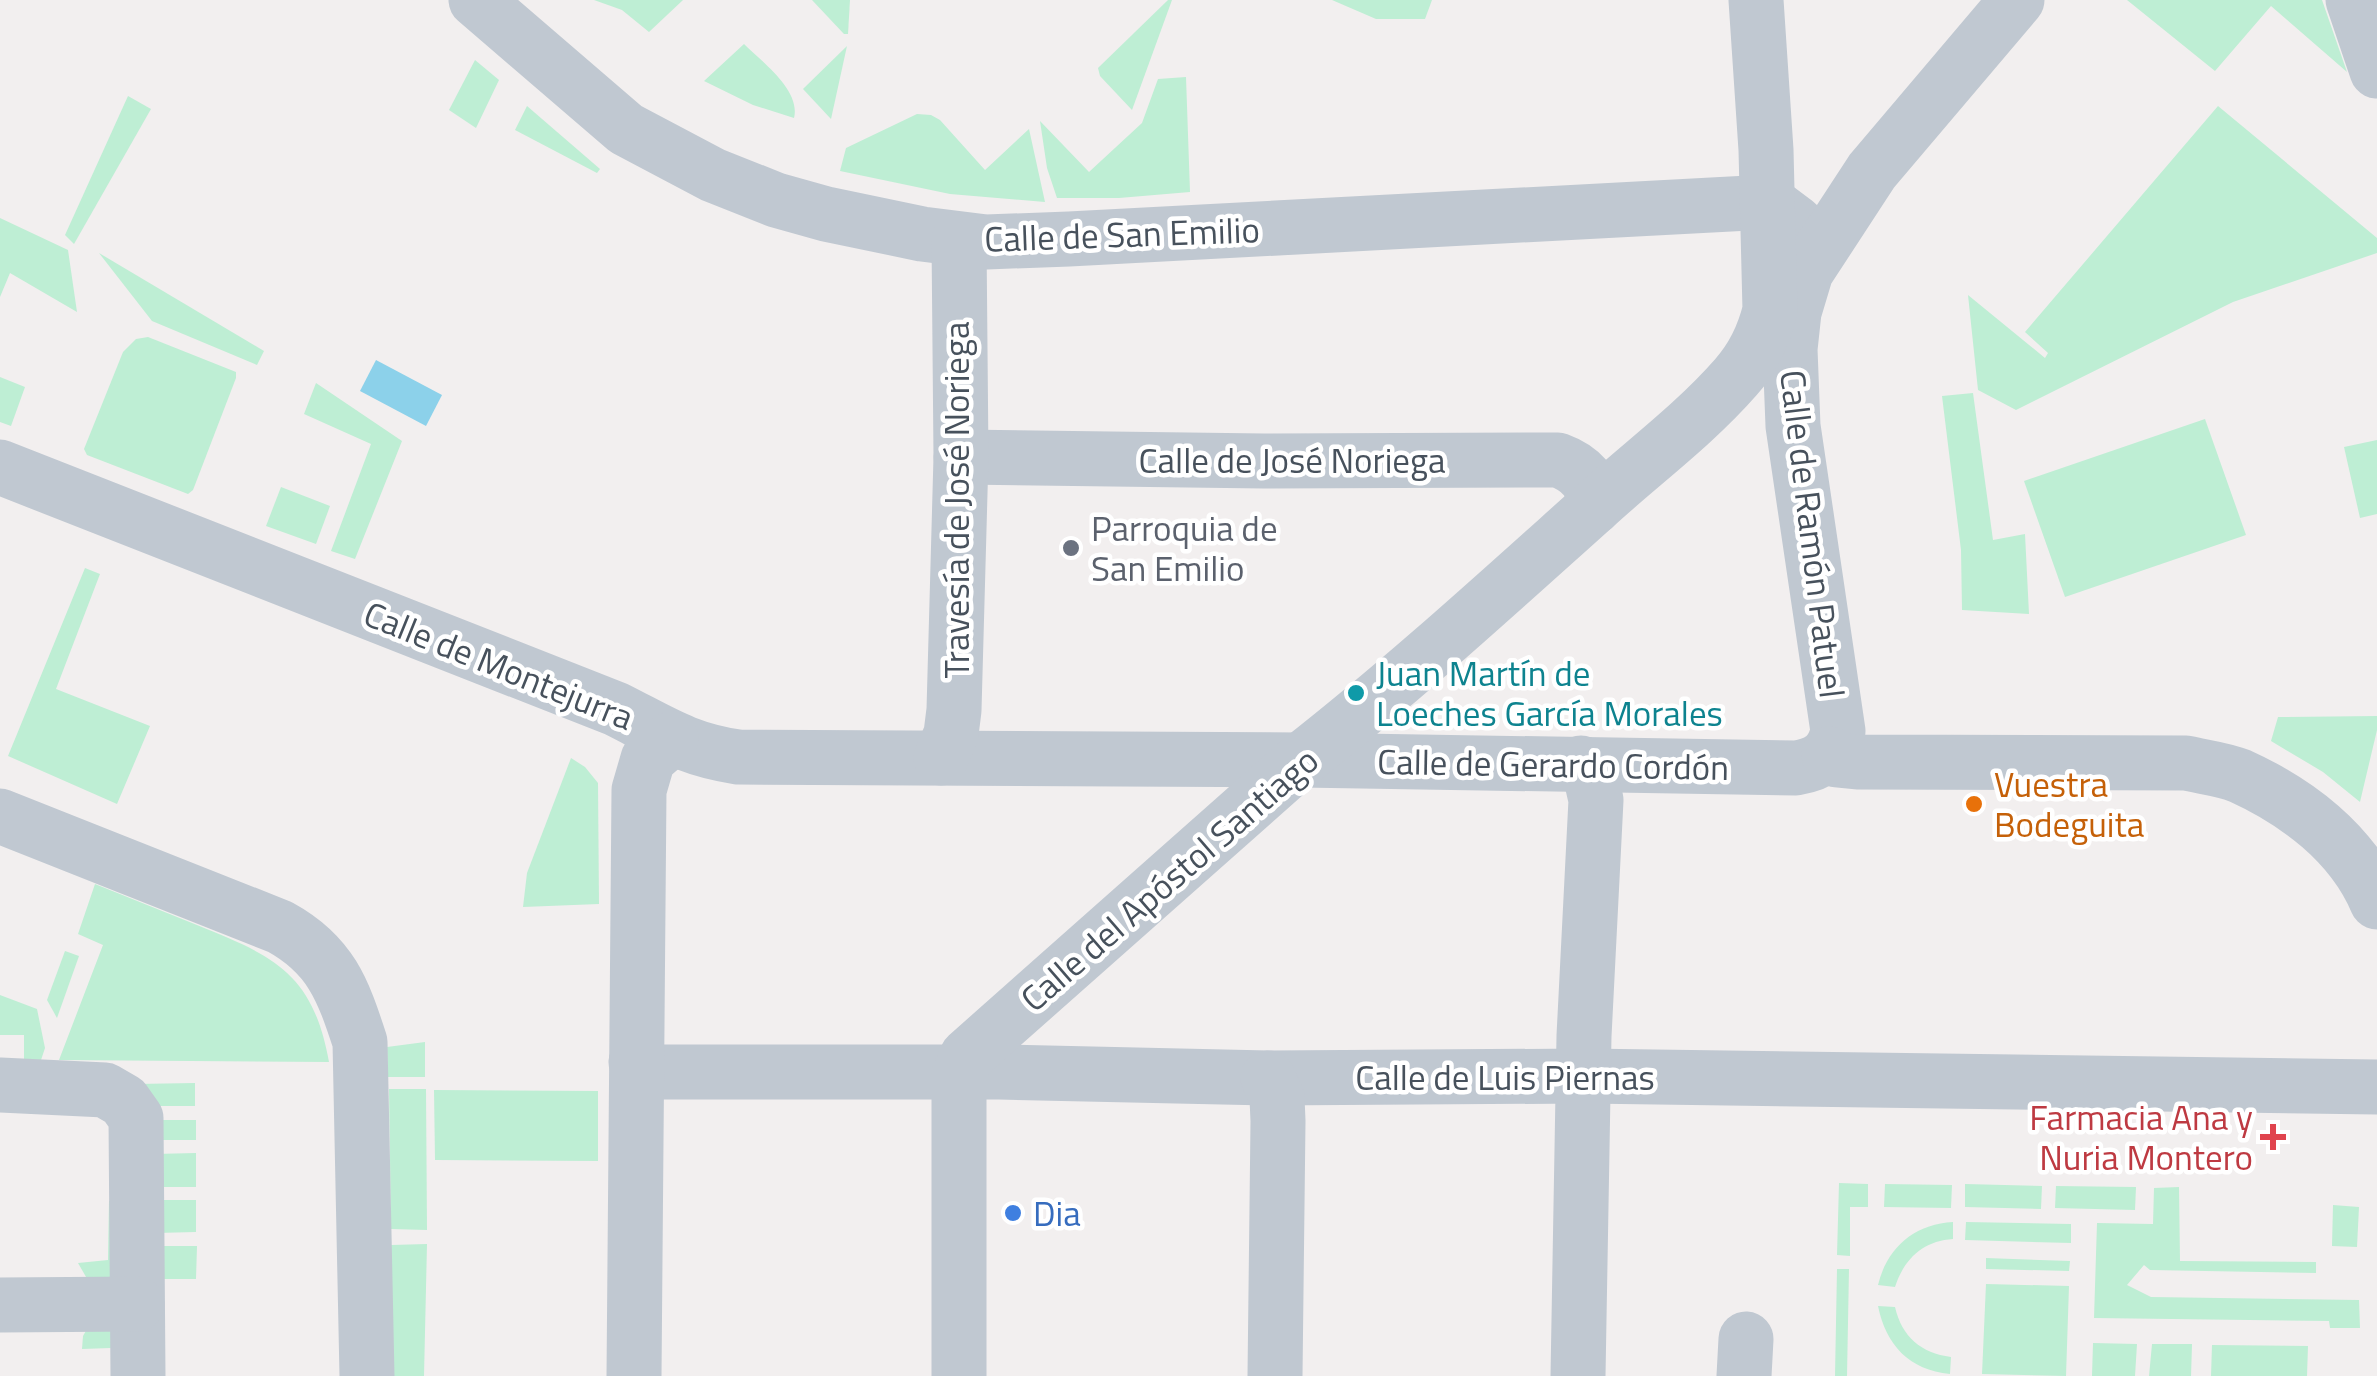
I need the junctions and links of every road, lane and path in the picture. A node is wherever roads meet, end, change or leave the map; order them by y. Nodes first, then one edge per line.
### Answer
1 (476, 0) edge
2 (1756, 0) edge
3 (2017, 0) edge
4 (2353, 0) edge
5 (2377, 71) edge
6 (1768, 202) junction
7 (959, 240) junction
8 (1823, 242) junction
9 (1779, 322) junction
10 (1703, 411) junction
11 (1793, 426) junction
12 (961, 456) junction
13 (0, 467) edge
14 (1594, 507) junction
15 (671, 739) junction
16 (1828, 754) junction
17 (941, 758) junction
18 (1301, 760) junction
19 (1581, 763) junction
20 (0, 816) edge
21 (2377, 902) edge
22 (636, 1062) junction
23 (959, 1074) junction
24 (1585, 1076) junction
25 (1268, 1078) junction
26 (0, 1086) edge
27 (2377, 1087) edge
28 (137, 1304) junction
29 (0, 1305) edge
30 (138, 1376) edge
31 (367, 1376) edge
32 (634, 1376) edge
33 (959, 1376) edge
34 (1275, 1376) edge
35 (1578, 1376) edge

1 - 7 street, Calle de San Emilio
2 - 6 street
3 - 8 street, Calle del Apóstol Santiago
4 - 5 street
6 - 7 street, Calle de San Emilio
6 - 8 street
6 - 9 street
7 - 12 street, Travesía de José Noriega
8 - 9 street, Calle del Apóstol Santiago
9 - 10 street, Calle del Apóstol Santiago
9 - 11 street, Calle de Ramón Patuel
10 - 11 street
10 - 14 street, Calle del Apóstol Santiago
11 - 16 street, Calle de Ramón Patuel
12 - 14 street, Calle de José Noriega
12 - 17 street, Travesía de José Noriega
13 - 15 street, Calle de Montejurra
14 - 18 street, Calle del Apóstol Santiago
15 - 17 street, Calle de Gerardo Cordón
15 - 22 street, Calle de Montejurra
16 - 19 street, Calle de Gerardo Cordón
16 - 21 street, Calle de Gerardo Cordón
17 - 18 street, Calle de Gerardo Cordón
18 - 19 street, Calle de Gerardo Cordón
18 - 23 street, Calle del Apóstol Santiago
19 - 24 street
20 - 31 street
22 - 23 street, Calle de Luis Piernas
22 - 32 street, Calle de Montejurra
23 - 25 street, Calle de Luis Piernas
23 - 33 street
24 - 25 street, Calle de Luis Piernas
24 - 27 street, Calle de Luis Piernas
24 - 35 street
25 - 34 street
26 - 28 street
28 - 29 street
28 - 30 street

